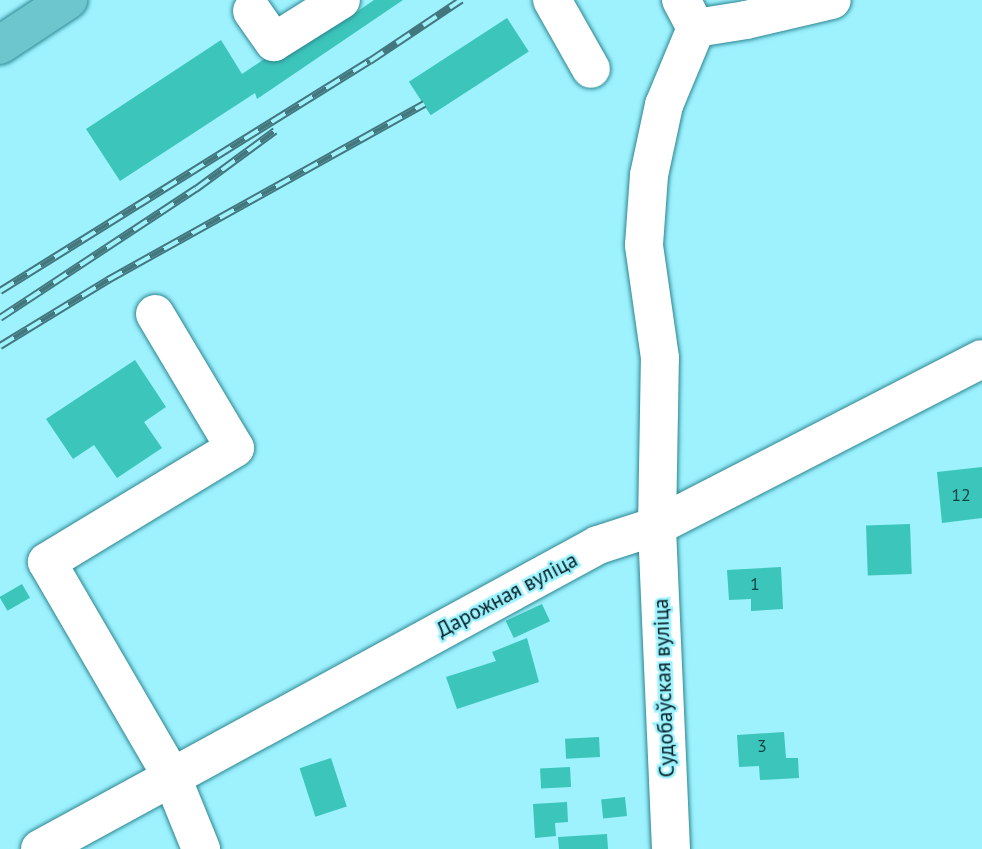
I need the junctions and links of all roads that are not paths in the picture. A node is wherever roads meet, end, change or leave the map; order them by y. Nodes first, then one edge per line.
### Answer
1 (68, 0) edge
2 (341, 0) edge
3 (552, 0) edge
4 (832, 0) edge
5 (252, 11) dead end
6 (689, 14) edge
7 (0, 44) edge
8 (591, 69) dead end
9 (155, 314) dead end
10 (982, 359) edge
11 (657, 527) junction
12 (171, 775) junction
13 (40, 849) edge
14 (201, 849) edge
15 (671, 849) edge

1 - 7 main road
2 - 5 street
3 - 8 street
4 - 6 street
6 - 11 street, Судобаўская вуліца
9 - 12 street
10 - 11 street, Дарожная вуліца
11 - 12 street, Дарожная вуліца
11 - 15 street, Судобаўская вуліца
12 - 13 street, Дарожная вуліца
12 - 14 street

